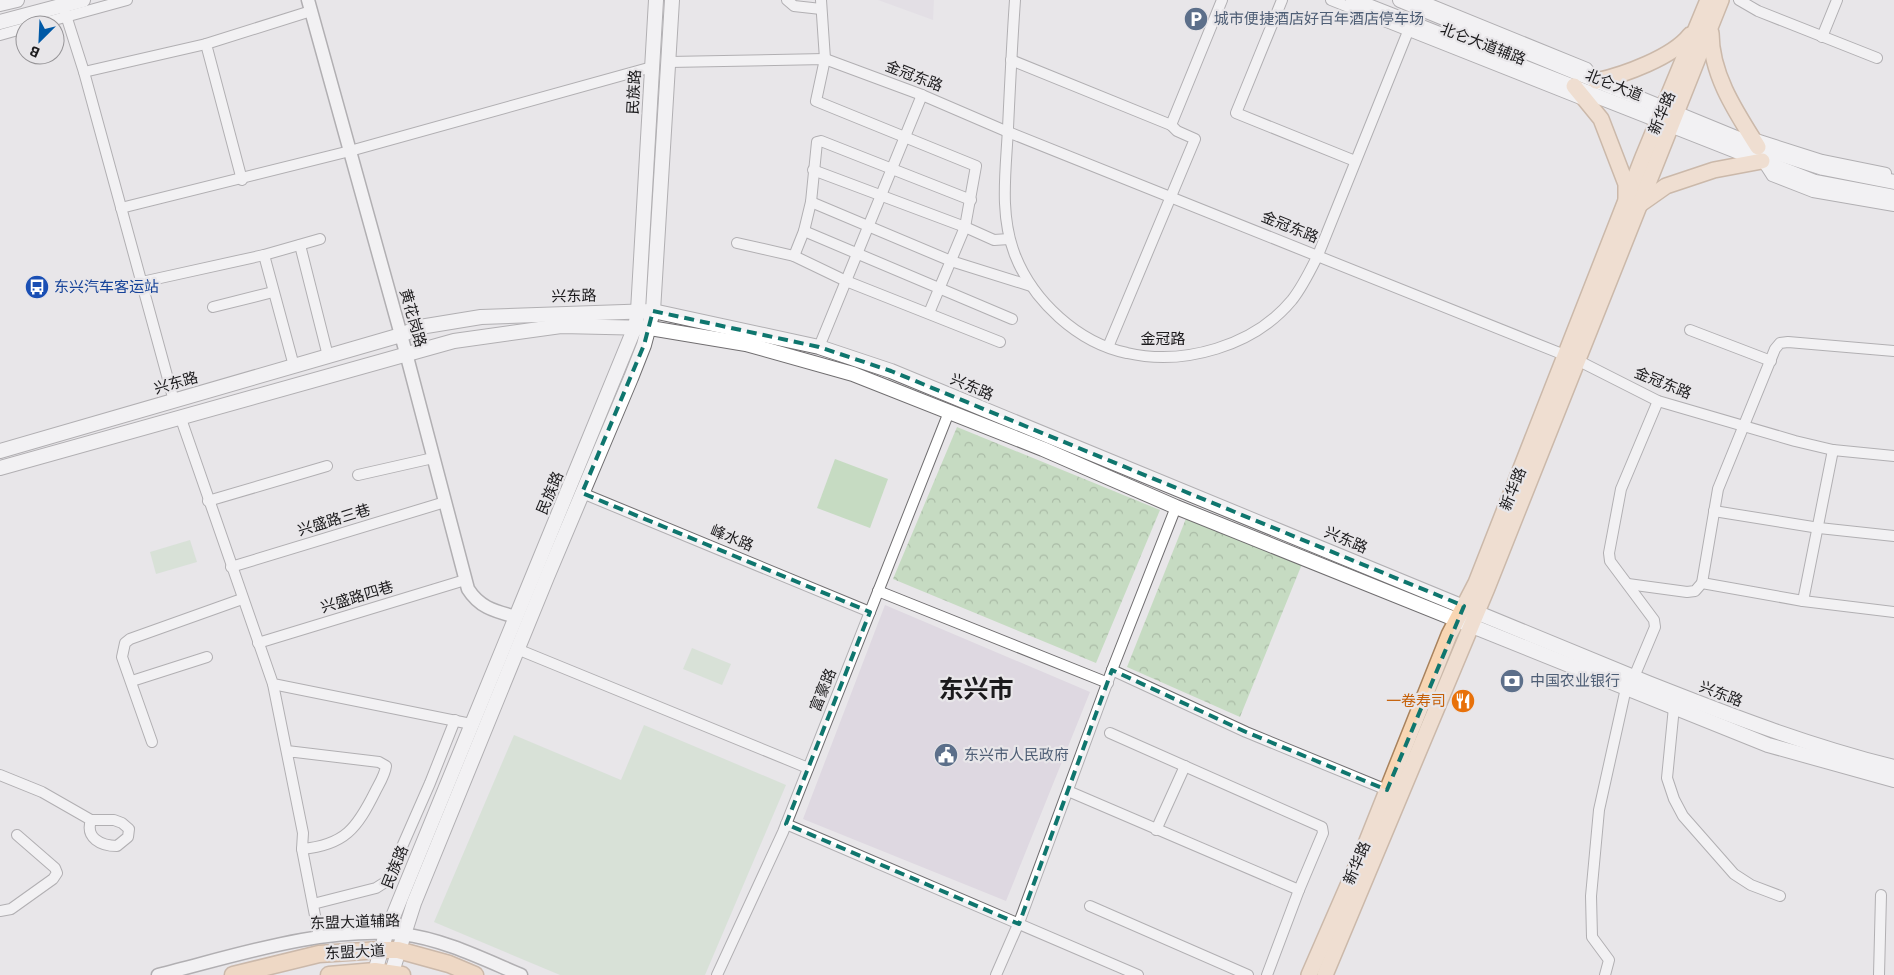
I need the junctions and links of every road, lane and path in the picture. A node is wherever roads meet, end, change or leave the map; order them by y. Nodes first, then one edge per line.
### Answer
1 (17, 0) edge
2 (83, 0) edge
3 (127, 0) edge
4 (656, 0) edge
5 (672, 0) edge
6 (787, 0) edge
7 (1015, 0) edge
8 (1222, 0) edge
9 (1282, 0) edge
10 (1331, 0) edge
11 (1353, 0) edge
12 (1400, 0) edge
13 (1708, 0) edge
14 (1721, 0) edge
15 (1739, 0) edge
16 (1837, 0) edge
17 (1421, 2) edge
18 (0, 4) edge
19 (821, 5) edge
20 (309, 6) edge
21 (65, 11) junction
22 (57, 15) edge
23 (0, 22) edge
24 (1705, 23) junction
25 (1410, 28) junction
26 (15, 31) edge
27 (0, 35) edge
28 (1822, 37) junction
29 (206, 44) junction
30 (1877, 58) dead end
31 (825, 59) junction
32 (1011, 60) junction
33 (669, 62) junction
34 (652, 66) junction
35 (84, 72) junction
36 (1596, 81) junction
37 (1574, 86) junction
38 (922, 94) junction
39 (1586, 101) junction
40 (1626, 108) junction
41 (1667, 117) junction
42 (1171, 125) junction
43 (1008, 132) junction
44 (904, 138) junction
45 (1757, 148) junction
46 (350, 152) junction
47 (1355, 162) junction
48 (813, 170) junction
49 (891, 170) junction
50 (1894, 175) edge
51 (242, 180) junction
52 (1894, 182) edge
53 (881, 196) junction
54 (1171, 196) junction
55 (1894, 198) edge
56 (971, 200) junction
57 (810, 202) junction
58 (1632, 205) junction
59 (1894, 206) edge
60 (121, 208) junction
61 (868, 226) junction
62 (965, 227) junction
63 (804, 231) junction
64 (320, 239) dead end
65 (1010, 239) junction
66 (737, 244) dead end
67 (300, 245) junction
68 (1318, 254) junction
69 (264, 255) junction
70 (857, 255) junction
71 (794, 256) junction
72 (951, 261) junction
73 (846, 281) junction
74 (142, 282) junction
75 (1031, 286) junction
76 (939, 288) junction
77 (273, 292) junction
78 (213, 307) dead end
79 (638, 311) junction
80 (653, 311) junction
81 (929, 313) junction
82 (1012, 319) dead end
83 (635, 328) junction
84 (650, 328) junction
85 (1690, 330) dead end
86 (401, 335) junction
87 (1000, 342) dead end
88 (819, 347) junction
89 (1108, 347) junction
90 (1894, 351) edge
91 (406, 353) junction
92 (328, 356) junction
93 (1572, 357) junction
94 (1771, 361) junction
95 (294, 366) junction
96 (1658, 400) junction
97 (174, 401) junction
98 (949, 412) junction
99 (180, 416) junction
100 (1743, 427) junction
101 (1833, 450) junction
102 (0, 451) edge
103 (1894, 456) edge
104 (433, 458) junction
105 (327, 466) dead end
106 (0, 468) edge
107 (358, 475) dead end
108 (582, 493) junction
109 (208, 501) junction
110 (445, 502) junction
111 (1176, 507) junction
112 (1714, 511) junction
113 (1819, 528) junction
114 (1894, 536) edge
115 (231, 567) junction
116 (465, 580) junction
117 (1702, 583) junction
118 (1628, 584) junction
119 (878, 592) junction
120 (242, 599) junction
121 (1803, 601) junction
122 (870, 612) junction
123 (1894, 612) edge
124 (1467, 616) junction
125 (516, 617) junction
126 (258, 643) junction
127 (517, 648) junction
128 (207, 657) dead end
129 (1112, 670) junction
130 (132, 680) junction
131 (1630, 682) junction
132 (1108, 683) junction
133 (273, 684) junction
134 (1674, 707) junction
135 (454, 720) junction
136 (471, 724) junction
137 (1110, 733) dead end
138 (152, 742) dead end
139 (287, 751) junction
140 (1185, 766) junction
141 (1894, 767) edge
142 (808, 768) junction
143 (0, 775) edge
144 (1894, 780) edge
145 (1387, 790) junction
146 (1068, 791) junction
147 (91, 820) dead end
148 (786, 824) junction
149 (1156, 830) junction
150 (16, 835) dead end
151 (302, 849) junction
152 (1299, 890) junction
153 (1881, 895) dead end
154 (1780, 896) dead end
155 (312, 904) junction
156 (1090, 906) dead end
157 (0, 911) edge
158 (1018, 924) junction
159 (386, 934) junction
160 (404, 934) junction
161 (319, 936) junction
162 (380, 950) junction
163 (398, 950) junction
164 (374, 973) edge
165 (395, 974) edge
166 (158, 975) edge
167 (233, 975) edge
168 (329, 975) edge
169 (475, 975) edge
170 (521, 975) edge
171 (717, 975) edge
172 (996, 975) edge
173 (1138, 975) edge
174 (1248, 975) edge
175 (1267, 975) edge
176 (1309, 975) edge
177 (1325, 975) edge
178 (1605, 975) edge
179 (1879, 975) edge

1 - 18 main road
2 - 21 main road
3 - 21 street
4 - 34 main road, 民族路
5 - 33 main road, 民族路
6 - 19 street
7 - 32 street, 金冠路
8 - 42 street
9 - 47 street
10 - 25 street, 北仑大道辅路
11 - 25 main road, 北仑大道
12 - 17 main road, 北仑大道
13 - 24 main road, 新华路
14 - 24 main road, 新华路
15 - 28 street
16 - 28 street
17 - 36 main road, 北仑大道
19 - 31 street
20 - 29 street
20 - 46 street, 黄花岗路
21 - 22 street
21 - 23 main road
21 - 35 street
24 - 36 main road
24 - 41 main road, 新华路
24 - 45 main road
25 - 37 main road, 北仑大道
25 - 39 street, 北仑大道辅路
25 - 47 street, 金冠路
26 - 27 street
28 - 30 street
29 - 35 street
29 - 51 street
31 - 33 street, 金冠东路
31 - 38 street, 金冠东路
31 - 44 street
32 - 42 street
32 - 43 street, 金冠路
33 - 80 main road, 民族路
34 - 46 street
34 - 79 main road, 民族路
35 - 60 street
36 - 41 main road, 北仑大道
37 - 39 main road
37 - 40 main road, 北仑大道
38 - 43 street, 金冠东路
38 - 44 street
39 - 40 street, 北仑大道辅路
39 - 58 main road
40 - 41 main road, 北仑大道
41 - 45 main road, 北仑大道
41 - 45 main road, 北仑大道
41 - 58 main road, 新华路
42 - 54 street
43 - 54 street, 金冠东路
43 - 65 street, 金冠路
44 - 49 street
44 - 56 street
45 - 50 street
45 - 52 main road, 北仑大道
45 - 55 main road, 北仑大道
45 - 58 main road
45 - 59 street
46 - 51 street
46 - 86 street, 黄花岗路
47 - 68 street, 金冠路
48 - 49 street
48 - 53 street
48 - 57 street
49 - 53 street
49 - 56 street
51 - 60 street
53 - 61 street
53 - 62 street
54 - 68 street, 金冠东路
54 - 89 street
56 - 62 street
57 - 61 street
57 - 63 street
58 - 93 main road, 新华路
60 - 74 street
61 - 70 street
61 - 72 street
62 - 65 street
62 - 72 street
63 - 70 street
63 - 71 street
64 - 67 street
65 - 75 street, 金冠路
66 - 71 street
67 - 69 street
67 - 92 street
68 - 89 street, 金冠路
68 - 93 street, 金冠东路
69 - 74 street
69 - 77 street
70 - 73 street
70 - 76 street
71 - 73 street
72 - 75 street
72 - 76 street
73 - 81 street
73 - 88 street
74 - 97 street
75 - 89 street, 金冠路
76 - 81 street
76 - 82 street
77 - 78 street
77 - 95 street
79 - 80 main road, 兴东路
79 - 83 main road, 民族路
79 - 86 main road, 兴东路
80 - 84 main road, 民族路
80 - 88 main road, 兴东路
81 - 87 street
83 - 84 main road, 兴东路
83 - 91 main road, 兴东路
83 - 125 main road, 民族路
84 - 98 main road, 兴东路
84 - 108 main road, 民族路
85 - 94 street
86 - 91 street, 黄花岗路
86 - 92 main road, 兴东路
88 - 124 main road, 兴东路
90 - 94 street
91 - 99 main road, 兴东路
91 - 104 street, 黄花岗路
92 - 95 main road, 兴东路
93 - 96 street, 金冠东路
93 - 124 main road, 新华路
94 - 100 street
95 - 97 main road, 兴东路
96 - 100 street, 金冠东路
96 - 118 street
97 - 102 main road, 兴东路
98 - 111 main road, 兴东路
98 - 119 street, 富豪路
99 - 106 main road, 兴东路
99 - 109 street
100 - 101 street, 金冠东路
100 - 112 street
101 - 103 street, 金冠东路
101 - 113 street
104 - 107 street
104 - 110 street, 黄花岗路
105 - 109 street
108 - 122 street, 峰水路
108 - 127 main road, 民族路
109 - 115 street
110 - 115 street, 兴盛路三巷
110 - 116 street, 黄花岗路
111 - 124 main road, 兴东路
111 - 129 street
112 - 113 street
112 - 117 street
113 - 114 street
113 - 121 street
115 - 120 street
116 - 125 street, 黄花岗路
116 - 126 street, 兴盛路四巷
117 - 118 street
117 - 121 street
118 - 131 street
119 - 122 street, 富豪路
119 - 132 street
120 - 126 street
120 - 130 street
121 - 123 street
122 - 142 street, 富豪路
124 - 131 main road, 兴东路
124 - 145 main road, 新华路
124 - 177 main road, 新华路
125 - 136 main road, 民族路
126 - 133 street
127 - 142 street
127 - 160 main road, 民族路
128 - 130 street
129 - 132 street
129 - 145 street
130 - 138 street
131 - 134 main road, 兴东路
131 - 141 main road, 兴东路
131 - 178 street
132 - 146 street
133 - 135 street
133 - 139 street
134 - 144 main road, 兴东路
134 - 154 street
135 - 136 street
135 - 155 street
136 - 159 main road, 民族路
137 - 140 street
139 - 151 street
139 - 151 street
140 - 149 street
140 - 152 street
142 - 148 street, 富豪路
143 - 147 street
145 - 176 main road, 新华路
146 - 149 street
146 - 158 street
148 - 158 street
148 - 171 street, 富豪路
149 - 152 street
150 - 157 street
151 - 155 street
152 - 175 street
153 - 179 street
155 - 161 street
156 - 174 street
158 - 172 street
158 - 173 street
159 - 160 street, 东盟大道辅路
159 - 161 street, 东盟大道辅路
159 - 162 main road, 民族路
160 - 163 main road, 民族路
160 - 170 street, 东盟大道辅路
161 - 166 street, 东盟大道辅路
162 - 163 highway, 东盟大道
162 - 164 main road, 民族路
162 - 167 highway, 东盟大道
163 - 165 main road, 民族路
163 - 169 highway, 东盟大道
164 - 165 highway, 东盟大道
164 - 168 highway, 东盟大道

